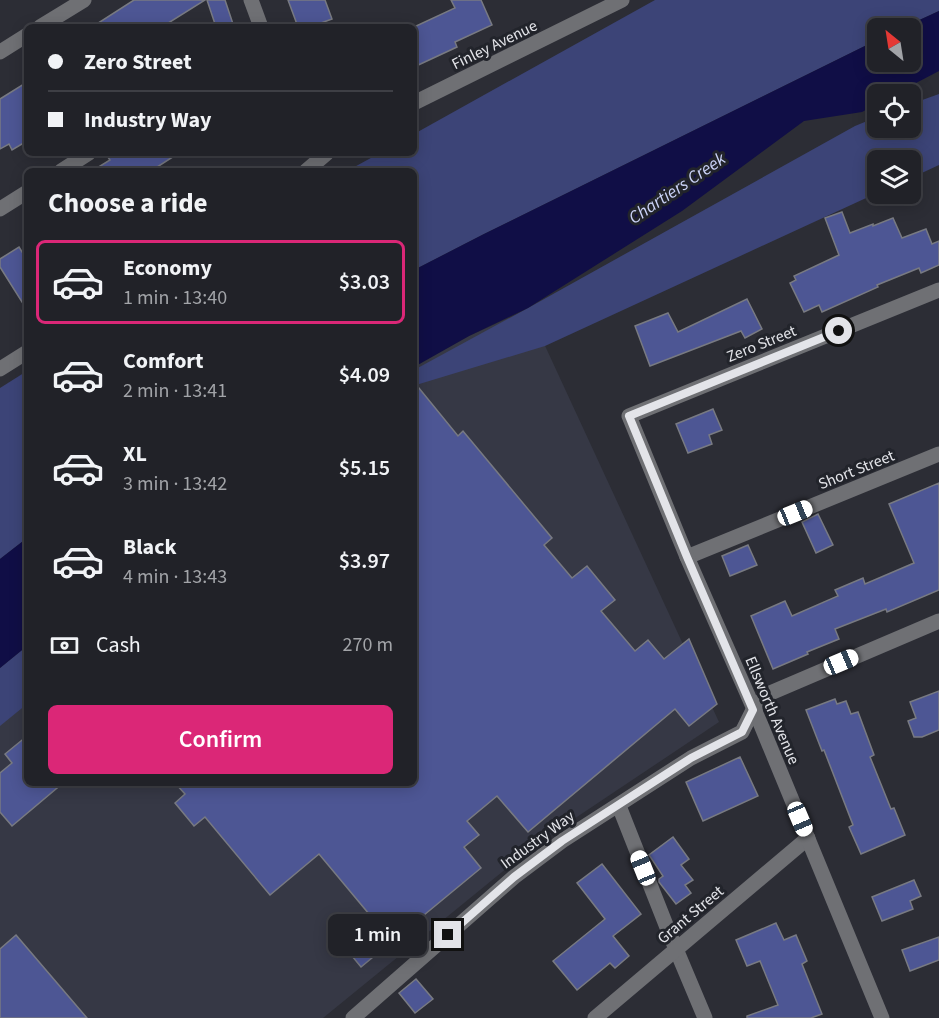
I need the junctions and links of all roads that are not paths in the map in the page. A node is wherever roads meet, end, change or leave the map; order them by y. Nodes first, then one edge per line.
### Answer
1 (84, 0) edge
2 (251, 0) edge
3 (622, 0) edge
4 (45, 24) edge
5 (260, 24) edge
6 (24, 37) edge
7 (0, 52) edge
8 (417, 102) edge
9 (84, 156) edge
10 (66, 168) edge
11 (24, 194) edge
12 (0, 209) edge
13 (939, 290) edge
14 (24, 354) edge
15 (0, 369) edge
16 (629, 416) joint
17 (939, 454) edge
18 (687, 557) junction
19 (939, 621) edge
20 (753, 710) junction
21 (619, 806) junction
22 (808, 838) junction
23 (676, 949) junction
24 (353, 1018) edge
25 (595, 1018) edge
26 (705, 1018) edge
27 (882, 1018) edge

1 - 4 street
2 - 5 street
3 - 8 street, Finley Avenue
6 - 7 street
9 - 10 street
11 - 12 street
13 - 16 street, Zero Street
14 - 15 street
16 - 18 street, Ellsworth Avenue
17 - 18 street, Short Street
18 - 20 street, Ellsworth Avenue
19 - 20 street, Industry Way
20 - 21 street, Industry Way
20 - 22 street, Ellsworth Avenue
21 - 23 street
21 - 24 street, Industry Way
22 - 23 street, Grant Street
22 - 27 street, Ellsworth Avenue
23 - 25 street, Grant Street
23 - 26 street

